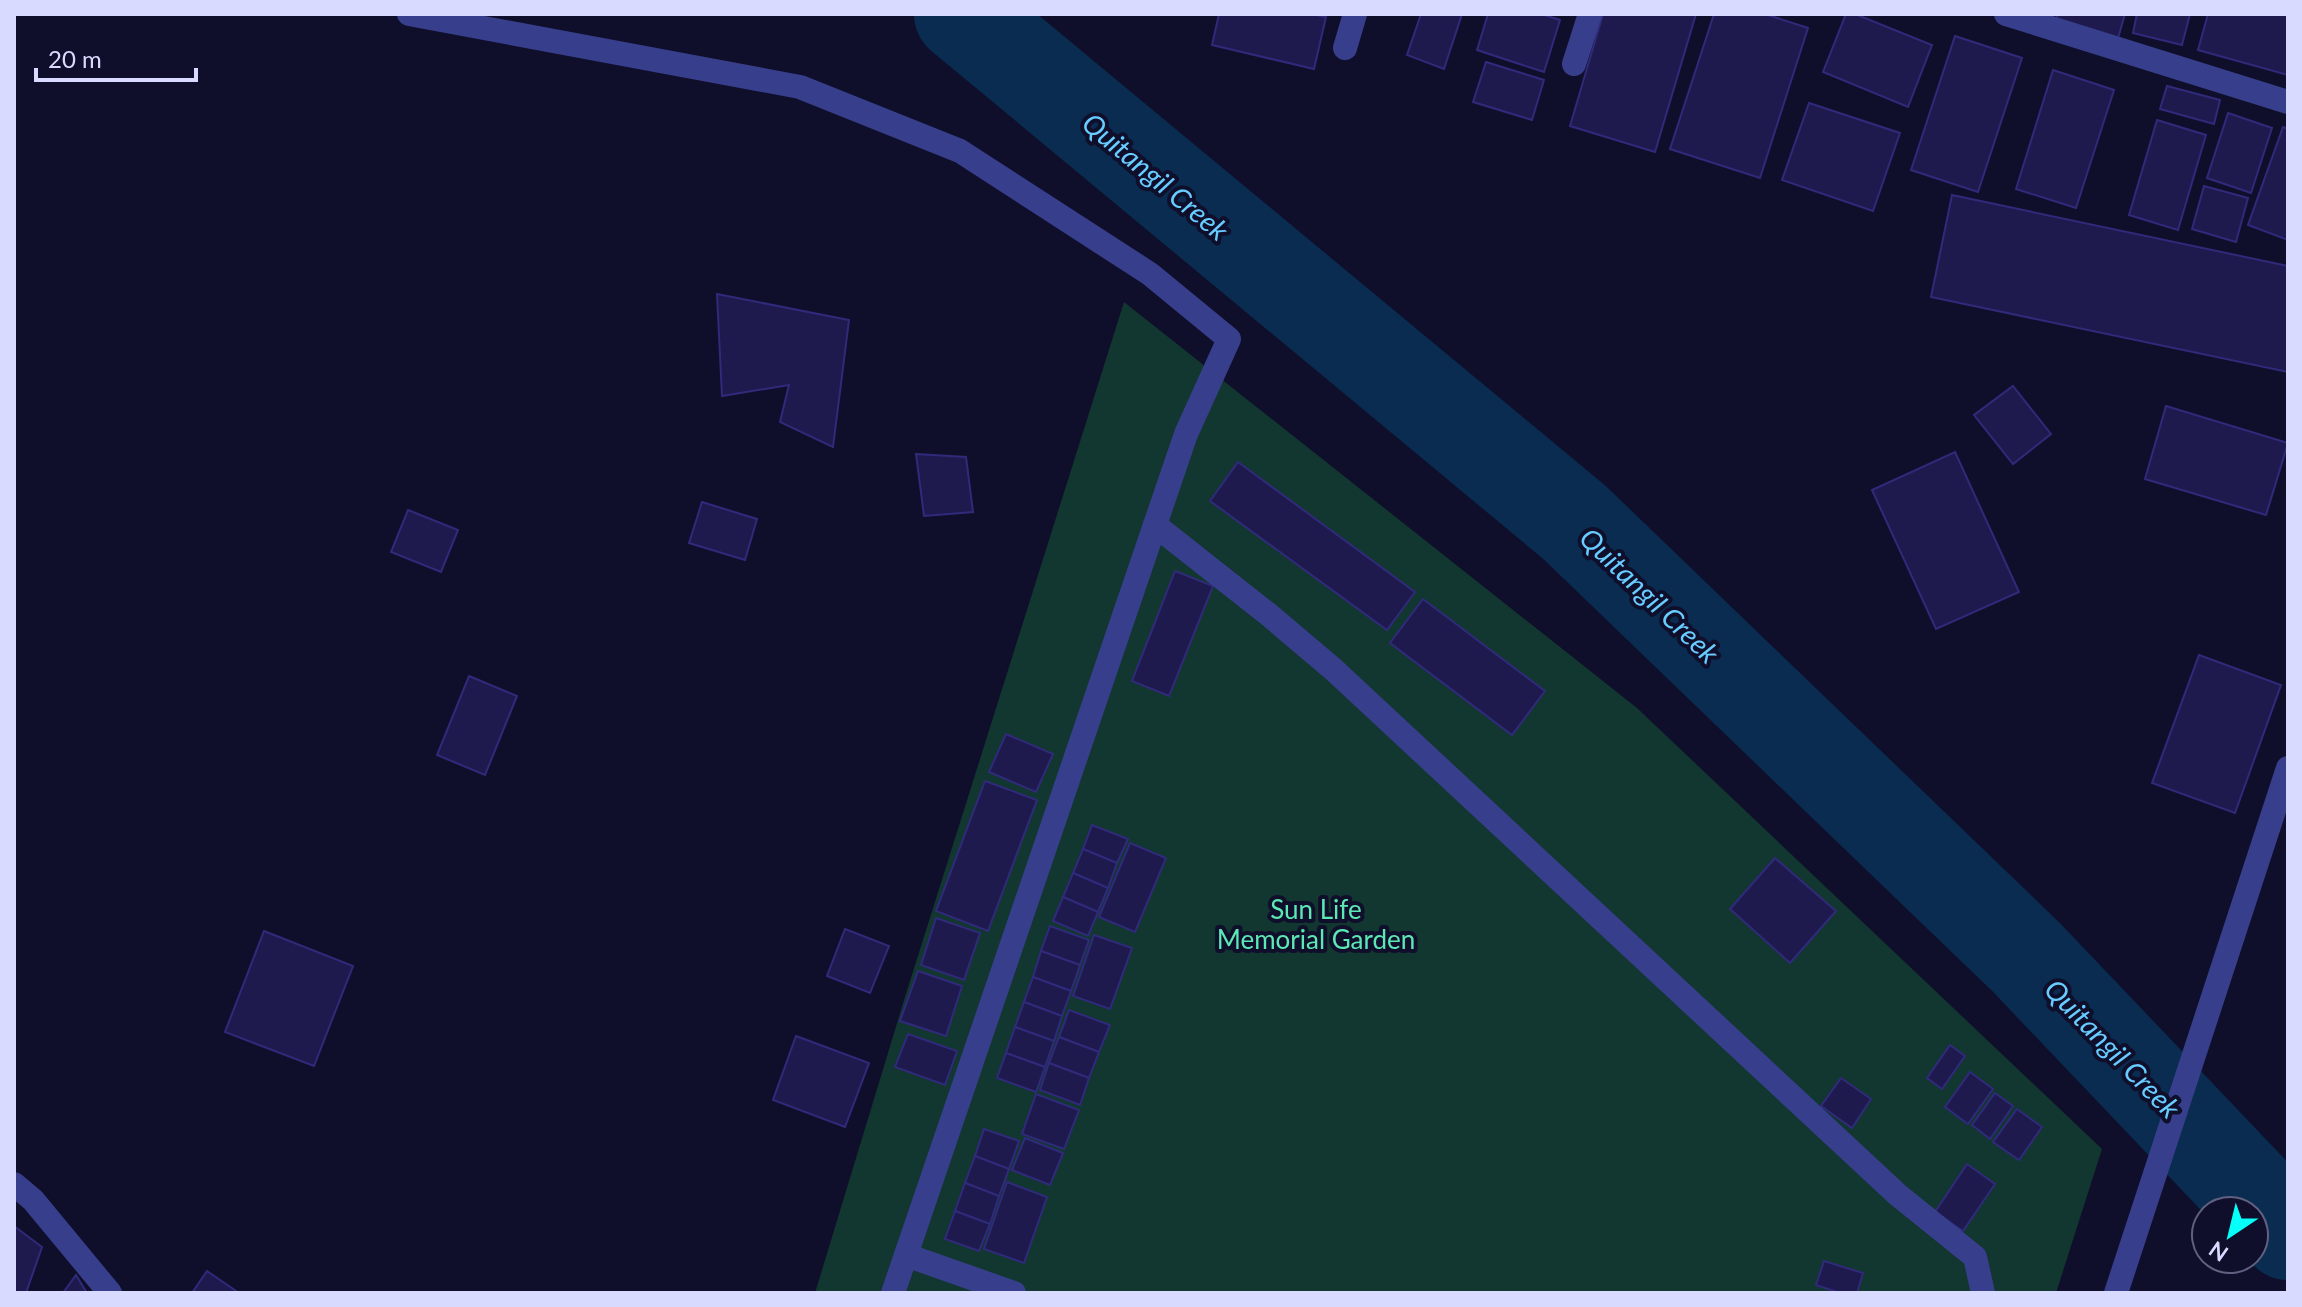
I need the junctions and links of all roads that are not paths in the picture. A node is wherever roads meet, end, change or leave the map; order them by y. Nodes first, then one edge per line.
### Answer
1 (409, 14) edge
2 (1355, 14) edge
3 (1590, 14) edge
4 (2006, 14) edge
5 (1345, 48) dead end
6 (1574, 64) dead end
7 (2288, 102) edge
8 (1155, 525) junction
9 (2288, 768) edge
10 (14, 1184) edge
11 (906, 1255) junction
12 (110, 1293) edge
13 (893, 1293) edge
14 (1014, 1293) edge
15 (1983, 1293) edge
16 (2116, 1293) edge

1 - 8 street
2 - 5 street
3 - 6 street
4 - 7 street
8 - 11 street
8 - 15 street
9 - 16 street
10 - 12 street
11 - 13 street
11 - 14 street

